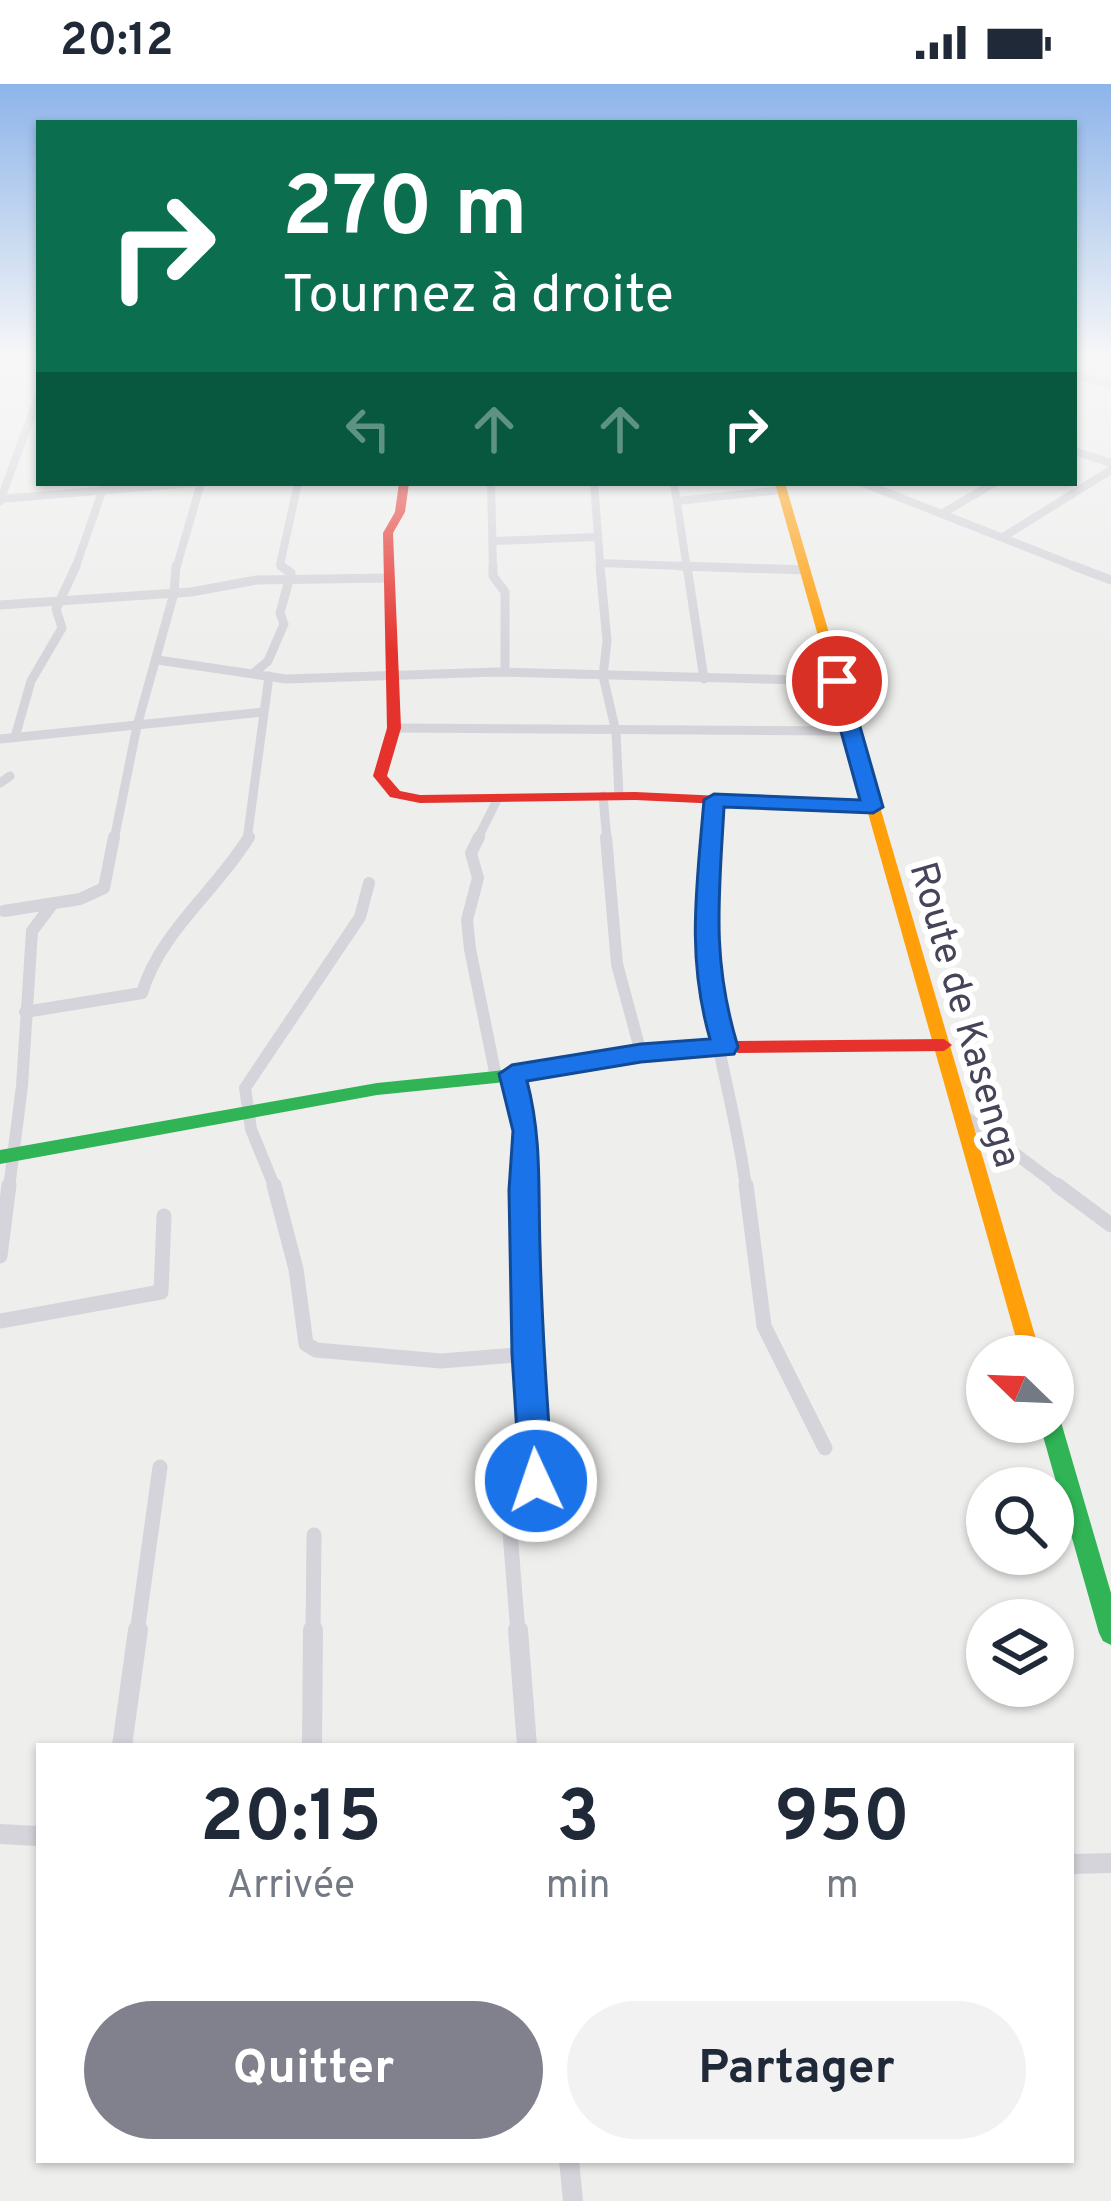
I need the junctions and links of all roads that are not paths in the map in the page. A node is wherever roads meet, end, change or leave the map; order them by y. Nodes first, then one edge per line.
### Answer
1 (17, 454) edge
2 (1082, 454) edge
3 (1110, 464) edge
4 (105, 486) edge
5 (196, 486) edge
6 (297, 486) edge
7 (404, 486) edge
8 (491, 486) edge
9 (594, 486) edge
10 (674, 486) edge
11 (871, 486) edge
12 (881, 486) edge
13 (989, 486) edge
14 (781, 487) edge
15 (876, 488) junction
16 (0, 500) edge
17 (677, 501) junction
18 (943, 513) junction
19 (596, 537) junction
20 (1004, 537) junction
21 (494, 541) junction
22 (600, 562) junction
23 (690, 567) junction
24 (806, 570) junction
25 (291, 578) junction
26 (389, 578) junction
27 (1111, 580) edge
28 (174, 593) junction
29 (60, 600) junction
30 (0, 605) edge
31 (158, 660) junction
32 (505, 672) junction
33 (262, 674) junction
34 (392, 674) junction
35 (603, 676) junction
36 (704, 679) junction
37 (837, 681) junction
38 (263, 712) junction
39 (137, 726) junction
40 (394, 728) junction
41 (851, 731) junction
42 (616, 732) junction
43 (15, 737) junction
44 (0, 739) edge
45 (611, 796) junction
46 (498, 797) junction
47 (714, 800) junction
48 (873, 807) junction
49 (369, 883) dead end
50 (51, 906) junction
51 (2, 911) edge
52 (32, 932) junction
53 (25, 1012) junction
54 (944, 1045) junction
55 (725, 1047) junction
56 (641, 1053) junction
57 (504, 1076) junction
58 (244, 1114) junction
59 (962, 1114) junction
60 (6, 1156) edge
61 (164, 1216) dead end
62 (1111, 1225) edge
63 (0, 1256) edge
64 (0, 1322) edge
65 (1025, 1335) edge
66 (528, 1354) junction
67 (1056, 1443) edge
68 (826, 1448) dead end
69 (160, 1467) dead end
70 (314, 1535) dead end
71 (1111, 1633) edge
72 (122, 1743) edge
73 (312, 1743) edge
74 (527, 1743) edge
75 (0, 1834) edge
76 (36, 1835) edge
77 (1111, 1863) edge
78 (1074, 1864) edge
79 (569, 2163) edge
80 (573, 2201) edge

1 - 16 street
2 - 3 street
3 - 20 street
4 - 16 street
4 - 29 street
5 - 28 street
6 - 25 street
7 - 26 main road
8 - 21 street
9 - 19 street
10 - 17 street
11 - 15 street
12 - 15 street
13 - 18 street
14 - 17 street
14 - 24 main road, Route de Kasenga
15 - 18 street
17 - 23 street
18 - 20 street
19 - 21 street
19 - 22 street
20 - 27 street
21 - 32 street
22 - 23 street
22 - 35 street
23 - 24 street
23 - 36 street
24 - 37 main road, Route de Kasenga
25 - 26 street
25 - 28 street
25 - 33 street
26 - 34 main road
28 - 29 street
28 - 31 street
29 - 30 street
29 - 43 street
31 - 33 street
31 - 39 street
32 - 34 street
32 - 35 street
33 - 34 street
33 - 38 street
34 - 40 main road
35 - 36 street
35 - 42 street
36 - 37 street
37 - 41 main road, Route de Kasenga
38 - 39 street
38 - 53 street
39 - 43 street
39 - 50 street
40 - 42 street
40 - 46 main road
41 - 42 street
41 - 48 main road, Route de Kasenga
42 - 45 street
43 - 44 street
45 - 46 main road
45 - 47 main road
45 - 56 street
46 - 57 street
47 - 48 main road
47 - 55 street
48 - 54 main road, Route de Kasenga
49 - 58 street
50 - 51 street
50 - 52 street
51 - 52 street
52 - 53 street
53 - 60 street
54 - 55 main road
54 - 59 main road, Route de Kasenga
55 - 56 main road
55 - 68 street
56 - 57 main road
57 - 58 main road
57 - 66 street
58 - 60 main road
58 - 66 street
59 - 62 street
59 - 65 main road, Route de Kasenga
60 - 63 street
61 - 64 street
66 - 74 street
67 - 71 main road
69 - 72 street
70 - 73 street
75 - 76 street
77 - 78 street
79 - 80 street

